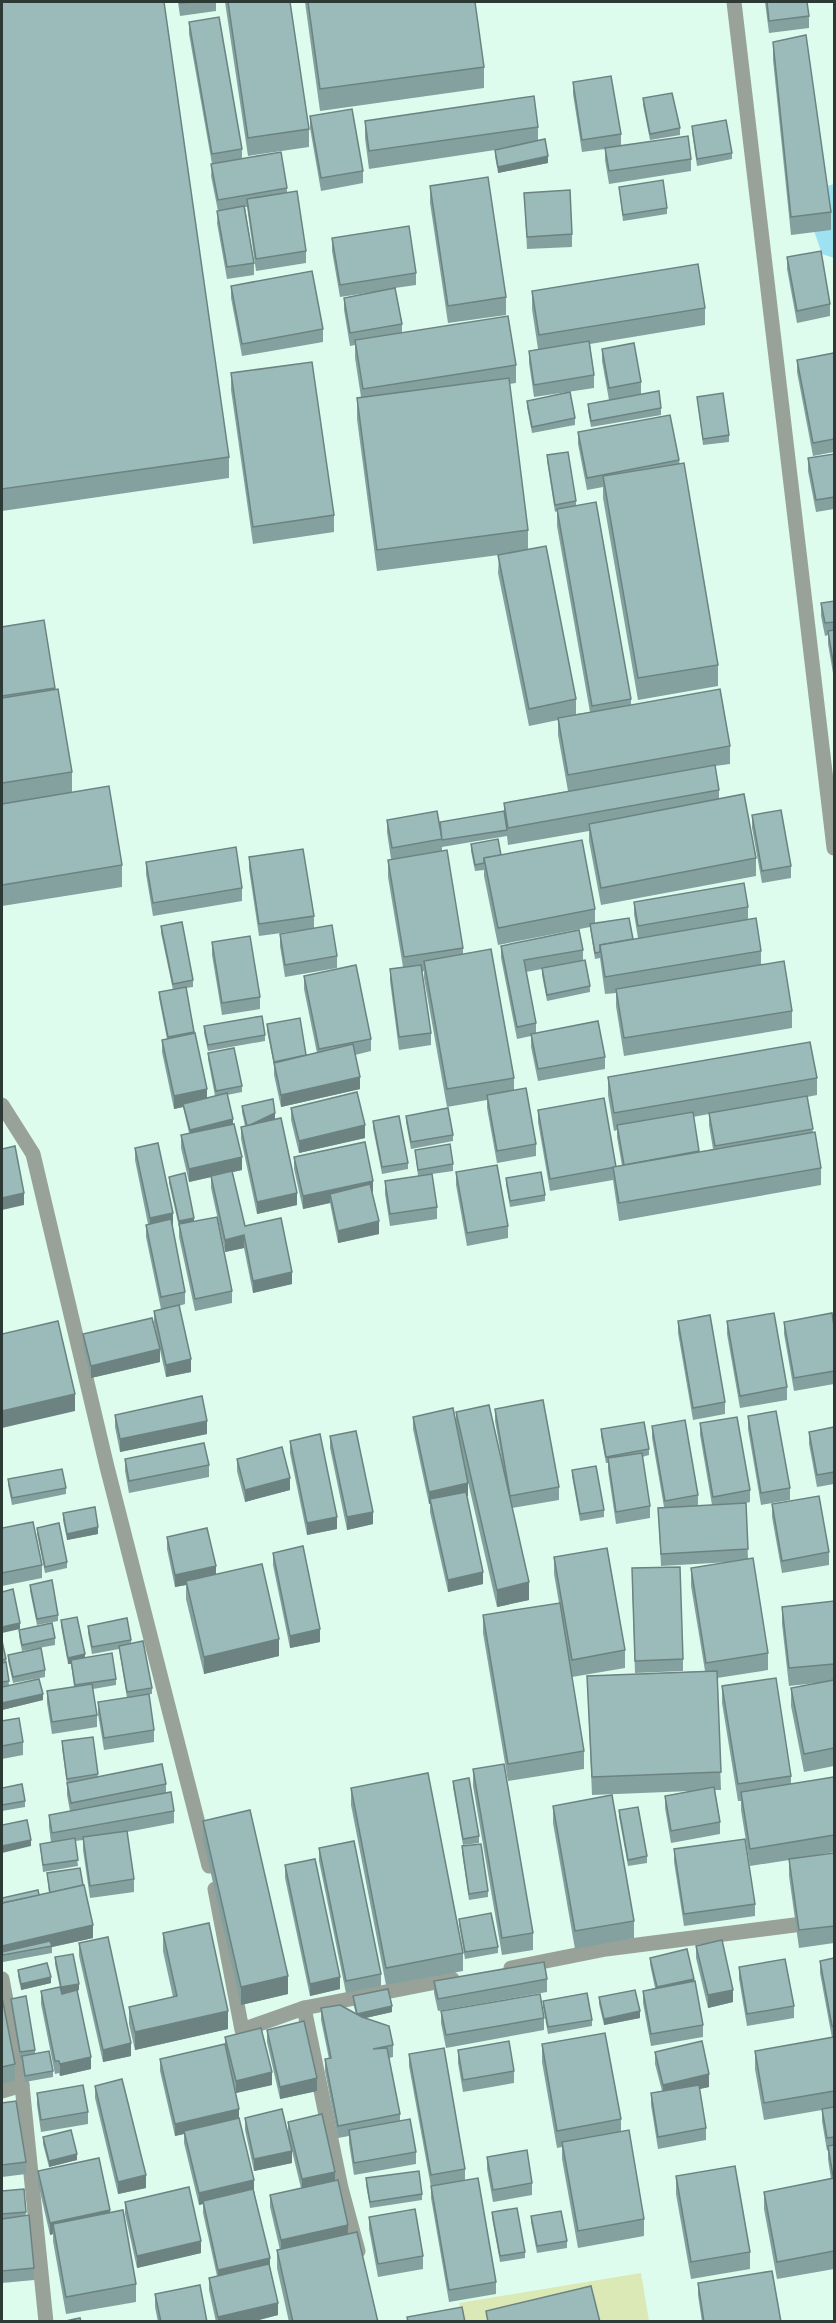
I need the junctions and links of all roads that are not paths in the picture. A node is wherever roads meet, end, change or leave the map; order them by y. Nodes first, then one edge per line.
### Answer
1 (734, 2) edge
2 (834, 848) edge
3 (2, 1105) edge
4 (834, 1920) edge
5 (501, 1970) edge
6 (466, 1976) edge
7 (2, 1979) edge
8 (304, 2008) junction
9 (22, 2085) junction
10 (2, 2091) edge
11 (362, 2266) edge
12 (46, 2322) edge

1 - 2 street
3 - 8 street
4 - 5 street
6 - 8 street
7 - 9 street
8 - 11 street
9 - 10 street
9 - 12 street

